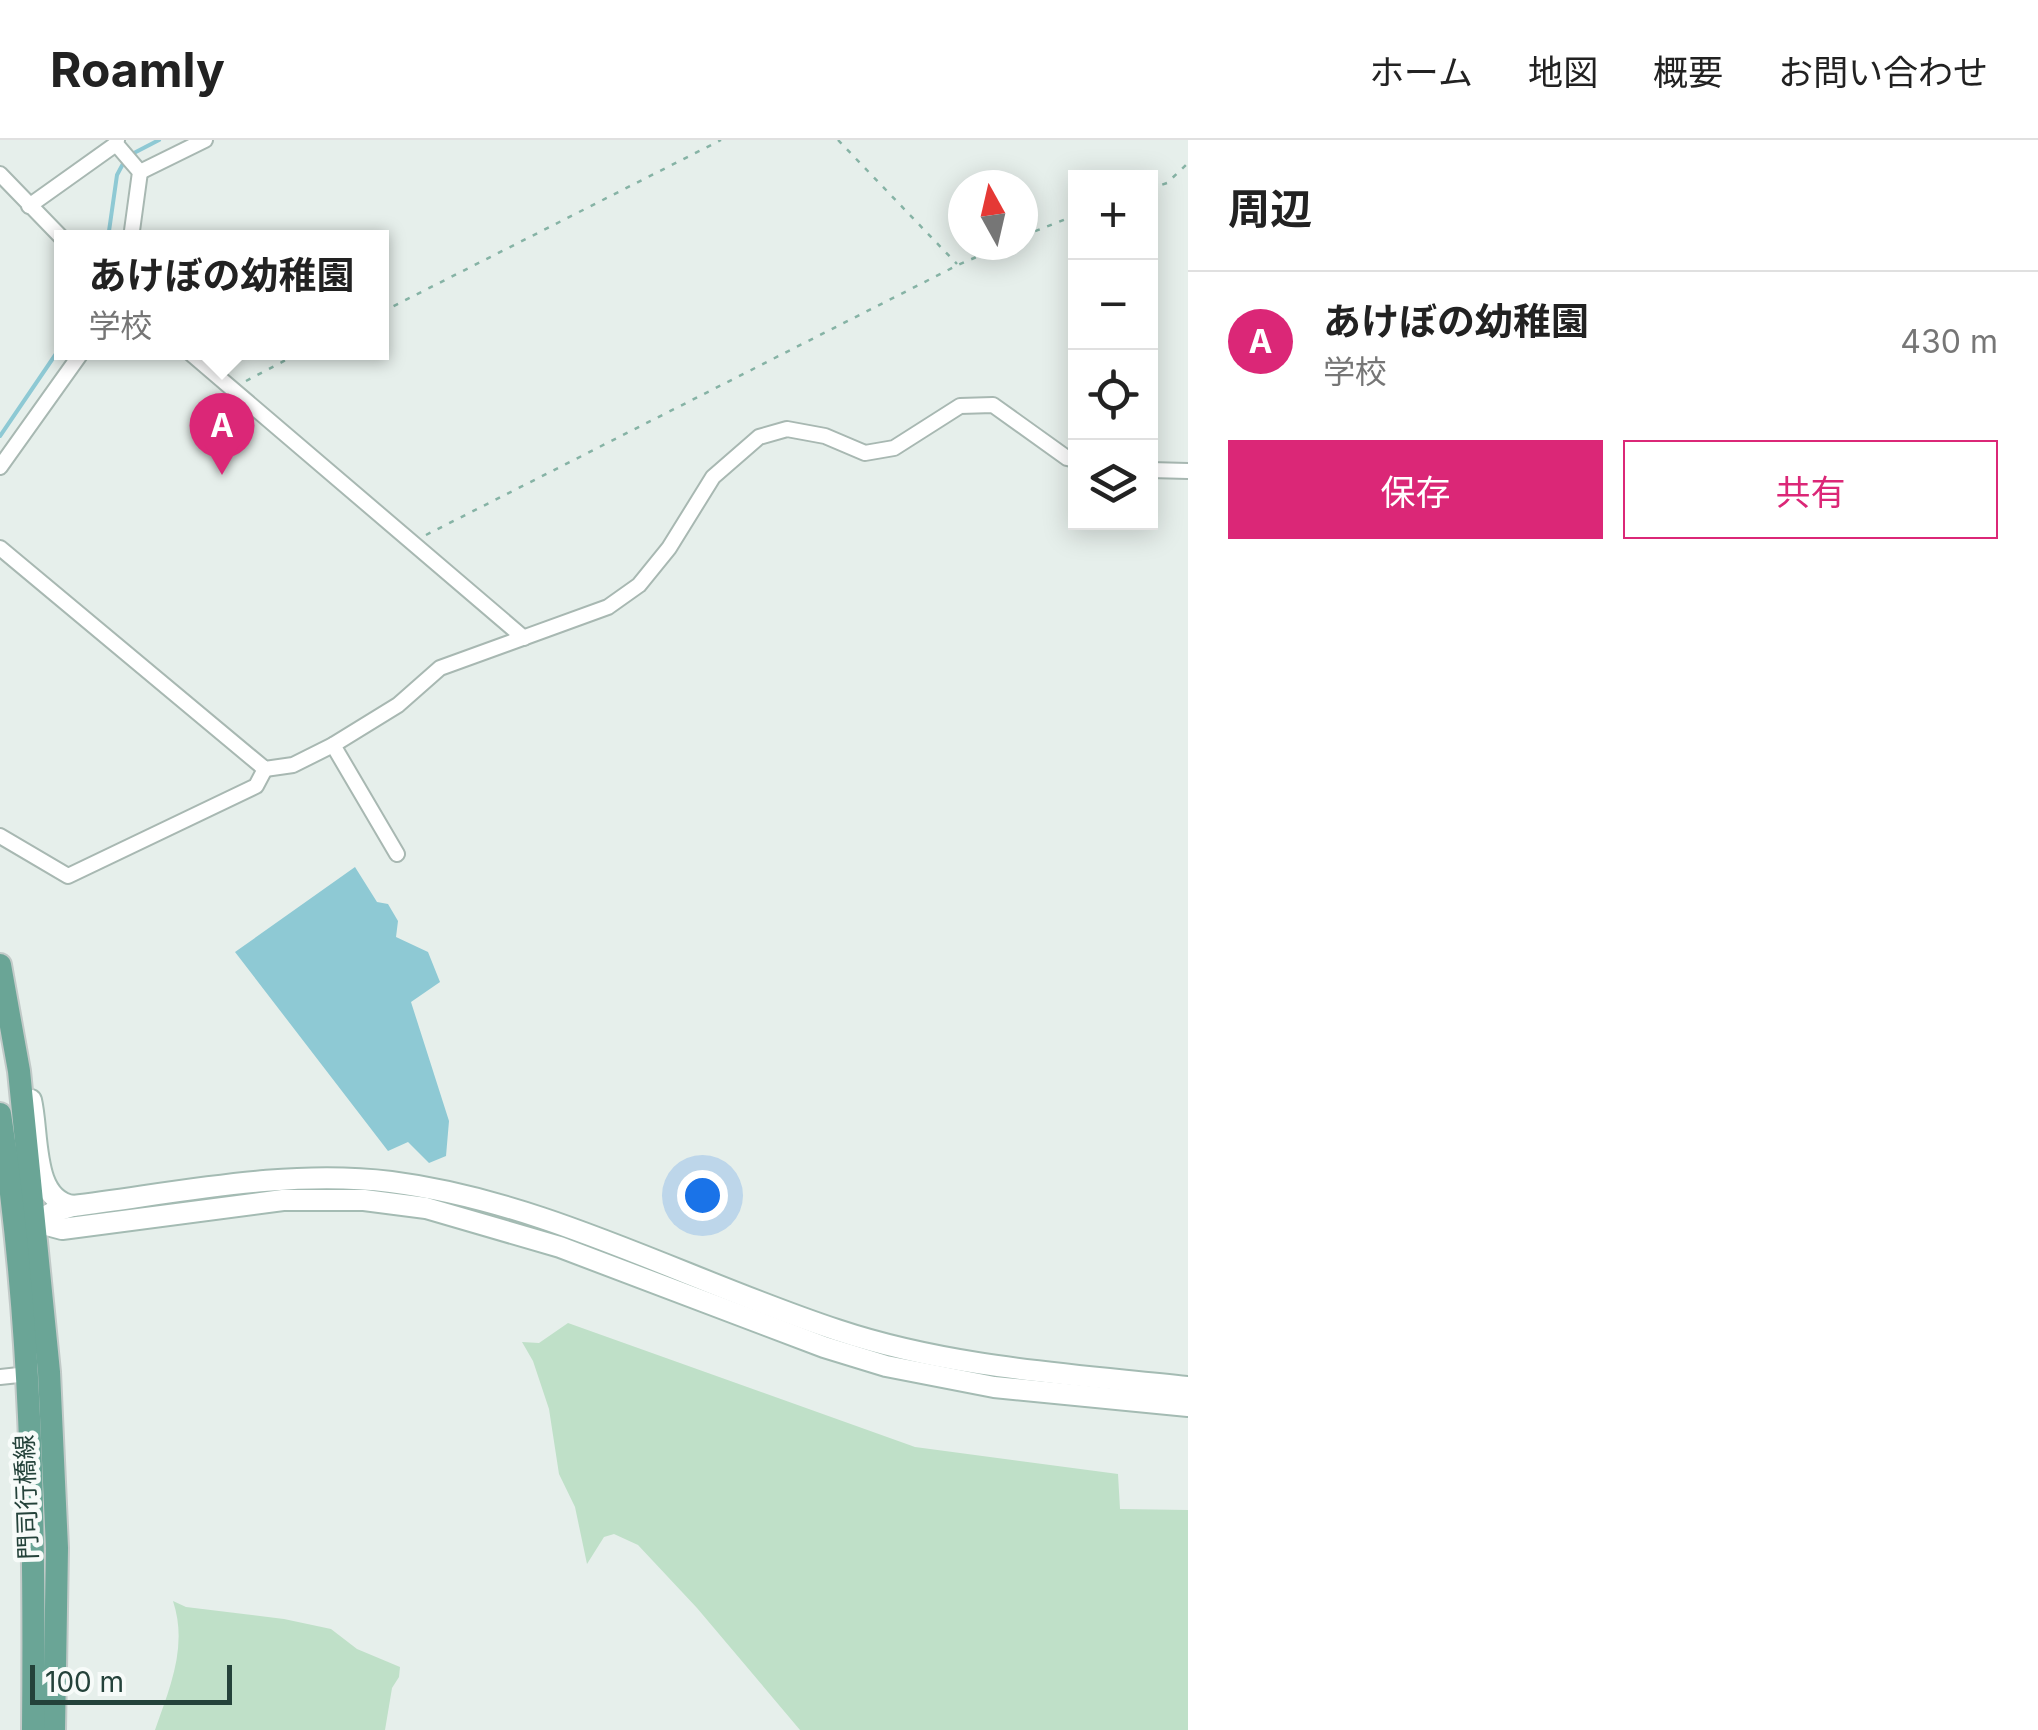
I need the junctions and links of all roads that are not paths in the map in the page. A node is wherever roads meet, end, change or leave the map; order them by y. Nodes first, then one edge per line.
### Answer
1 (205, 140) edge
2 (116, 142) edge
3 (140, 172) junction
4 (0, 174) edge
5 (29, 206) junction
6 (54, 230) edge
7 (132, 230) edge
8 (76, 360) edge
9 (198, 360) edge
10 (1068, 458) edge
11 (0, 467) edge
12 (1158, 470) edge
13 (1188, 471) edge
14 (0, 548) edge
15 (524, 638) junction
16 (333, 745) junction
17 (265, 769) junction
18 (0, 836) edge
19 (396, 854) dead end
20 (0, 966) edge
21 (19, 1071) junction
22 (0, 1114) edge
23 (13, 1199) junction
24 (74, 1206) junction
25 (36, 1222) junction
26 (72, 1229) junction
27 (39, 1262) junction
28 (28, 1374) junction
29 (0, 1376) edge
30 (1188, 1387) edge
31 (1188, 1406) edge
32 (34, 1548) junction
33 (33, 1730) edge
34 (54, 1730) edge

1 - 3 street
2 - 3 street
2 - 5 street
3 - 7 street
4 - 5 street
5 - 6 street
8 - 11 street
9 - 15 street
10 - 15 street
12 - 13 street
14 - 17 street
15 - 16 street
16 - 17 street
16 - 19 street
17 - 18 street
20 - 21 main road, 門司行橋線
21 - 24 street
21 - 25 main road, 門司行橋線
22 - 23 main road, 門司行橋線
23 - 25 street
23 - 28 main road, 門司行橋線
24 - 25 street
24 - 30 street
25 - 26 street
25 - 27 main road, 門司行橋線
25 - 32 main road
26 - 27 street
26 - 31 street
27 - 34 main road, 門司行橋線
28 - 29 street
28 - 32 main road, 門司行橋線
32 - 33 main road, 門司行橋線

